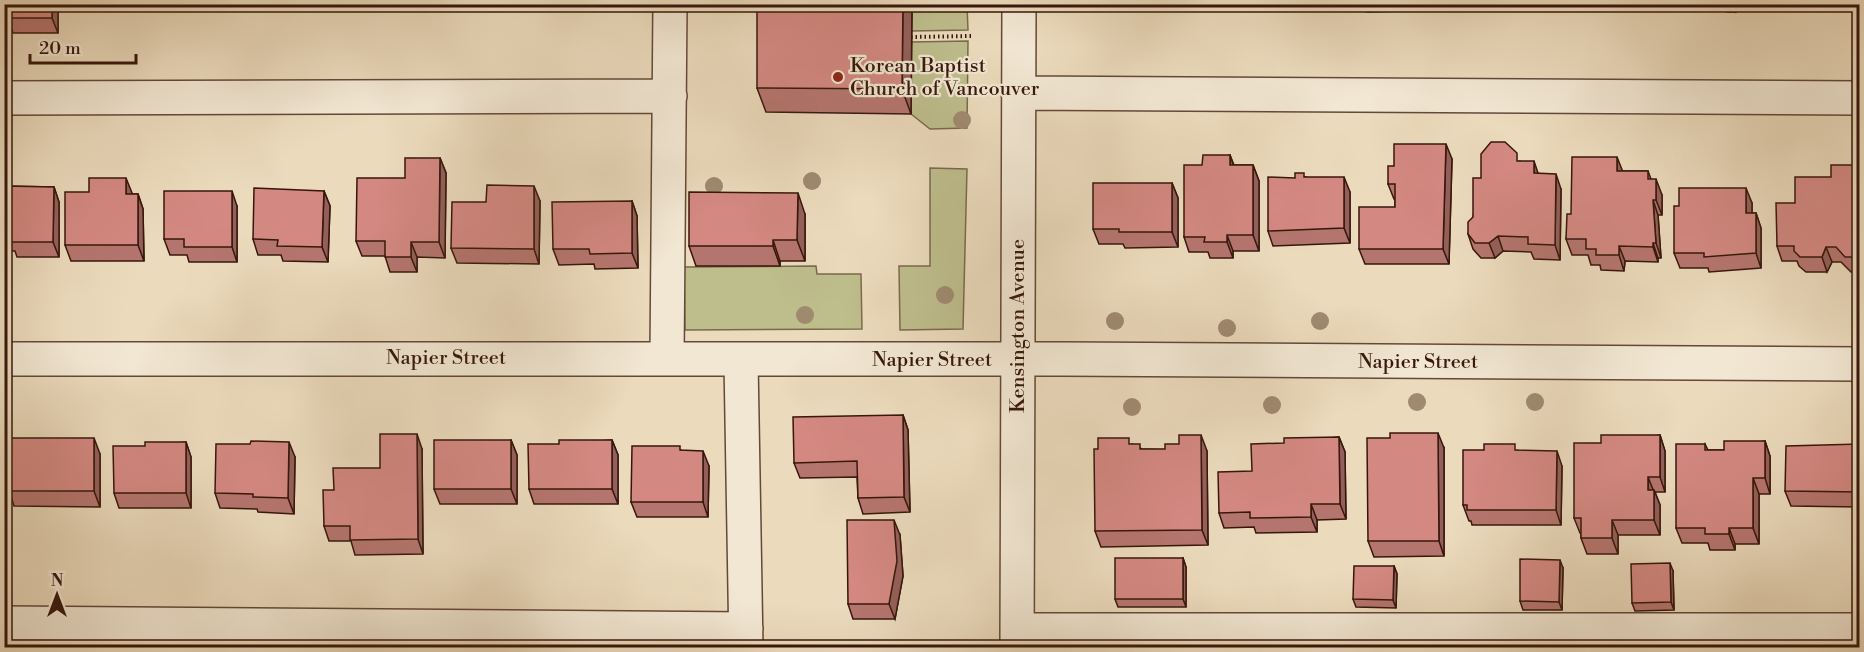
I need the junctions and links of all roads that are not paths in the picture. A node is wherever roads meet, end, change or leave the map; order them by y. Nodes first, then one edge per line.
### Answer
1 (670, 4) edge
2 (1019, 4) edge
3 (1018, 93) junction
4 (670, 96) junction
5 (4, 98) edge
6 (1860, 98) edge
7 (4, 358) edge
8 (667, 358) junction
9 (1018, 360) junction
10 (741, 361) junction
11 (1860, 364) edge
12 (4, 623) edge
13 (1860, 630) edge
14 (746, 638) edge
15 (1017, 639) edge

1 - 4 street
2 - 3 street, Kensington Avenue
3 - 6 street
3 - 9 street, Kensington Avenue
4 - 5 street
4 - 8 street
7 - 8 street, Napier Street
8 - 10 street, Napier Street
9 - 10 street, Napier Street
9 - 11 street, Napier Street
9 - 15 street, Kensington Avenue
10 - 14 street
12 - 14 street
13 - 15 street

